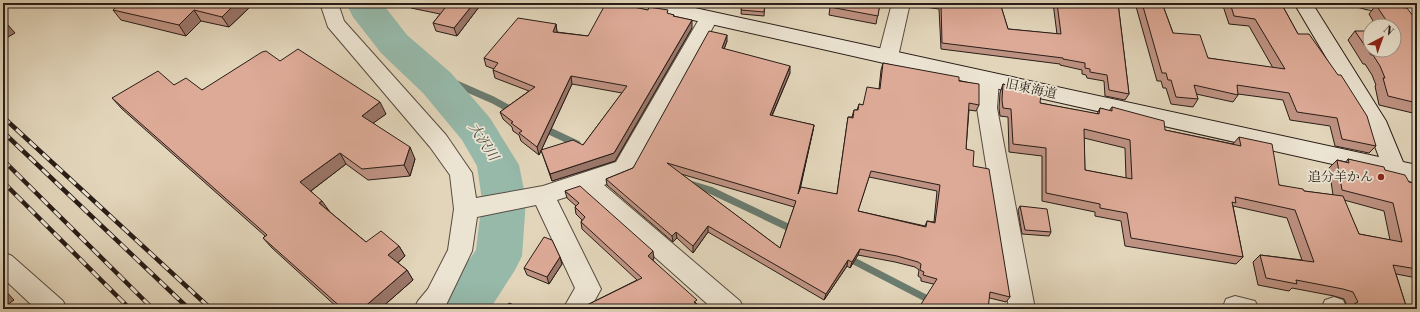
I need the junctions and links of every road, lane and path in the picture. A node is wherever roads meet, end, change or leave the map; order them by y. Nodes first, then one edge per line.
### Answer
1 (329, 3) edge
2 (644, 3) edge
3 (901, 3) edge
4 (1303, 3) edge
5 (1366, 3) edge
6 (1417, 12) edge
7 (709, 18) junction
8 (888, 58) junction
9 (989, 80) junction
10 (1395, 169) junction
11 (1417, 174) edge
12 (586, 182) junction
13 (543, 195) junction
14 (466, 210) junction
15 (3, 263) edge
16 (54, 309) edge
17 (427, 309) edge
18 (576, 309) edge
19 (731, 309) edge
20 (1022, 309) edge
21 (1235, 309) edge
22 (1246, 309) edge

1 - 14 street
2 - 7 street, 旧東海道
3 - 8 street
4 - 10 street
5 - 6 street
7 - 8 street, 旧東海道
7 - 12 street
8 - 9 street, 旧東海道
9 - 10 street, 旧東海道
9 - 20 street
10 - 11 street, 旧東海道
12 - 13 street
12 - 19 street
13 - 14 street
13 - 18 street
14 - 17 street
15 - 16 street
21 - 22 street

